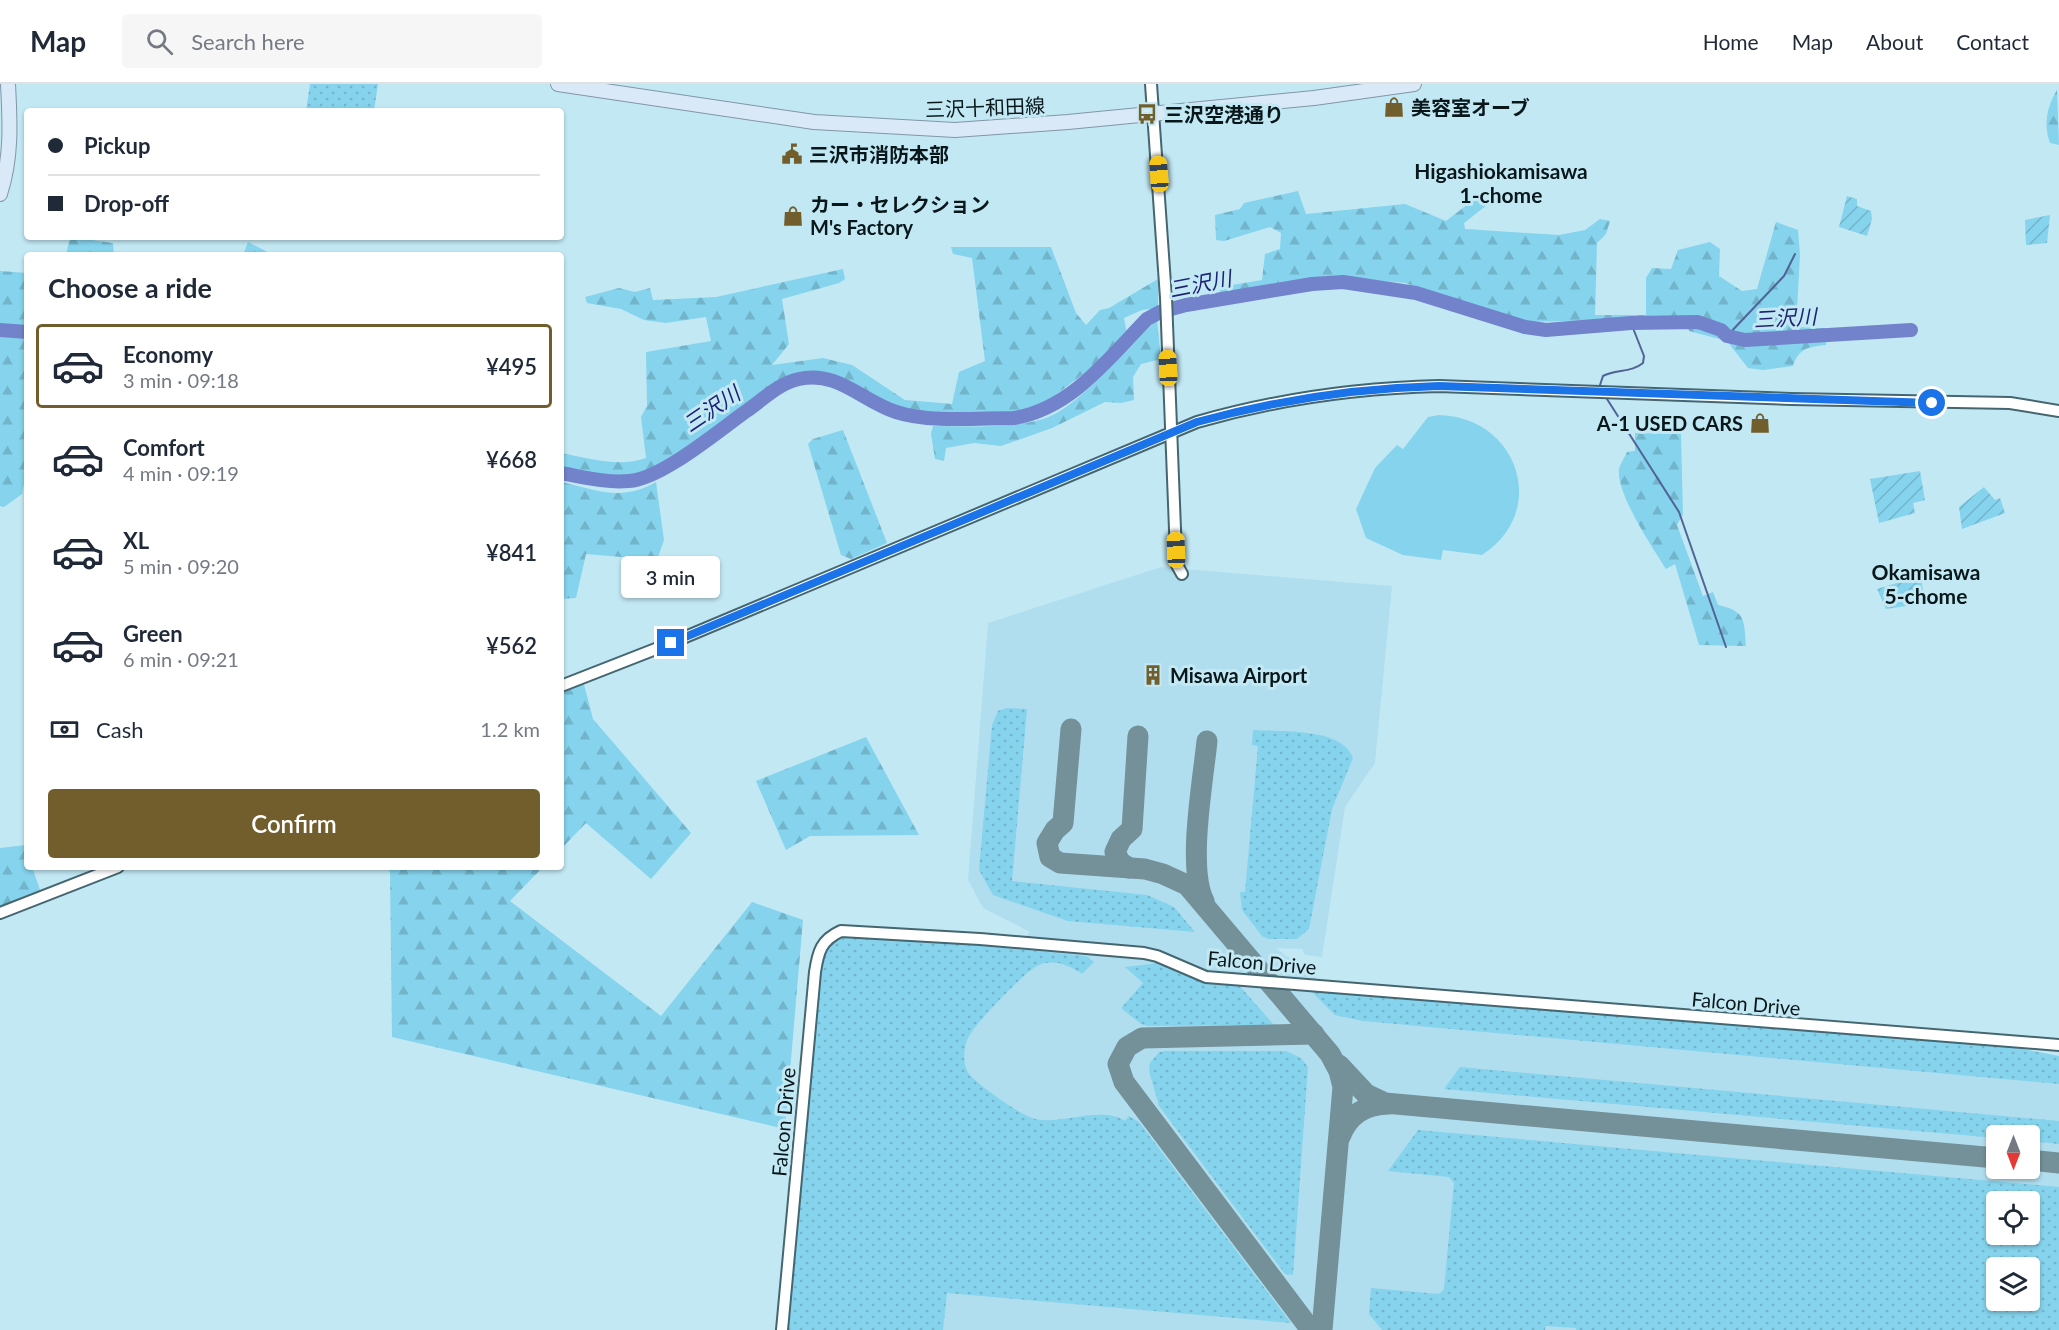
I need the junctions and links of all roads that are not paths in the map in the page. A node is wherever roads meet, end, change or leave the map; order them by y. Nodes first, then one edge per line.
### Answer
1 (8, 84) edge
2 (558, 84) edge
3 (1151, 84) edge
4 (1414, 84) edge
5 (1154, 113) junction
6 (0, 194) edge
7 (2059, 411) edge
8 (1172, 434) junction
9 (1182, 574) dead end
10 (564, 685) edge
11 (110, 870) edge
12 (0, 913) edge
13 (2059, 1045) edge
14 (782, 1330) edge

1 - 6 main road
2 - 5 main road, 三沢十和田線
3 - 5 street
4 - 5 main road, 三沢十和田線
5 - 8 street
7 - 8 street
8 - 9 street
8 - 10 street
11 - 12 street
13 - 14 street, Falcon Drive

